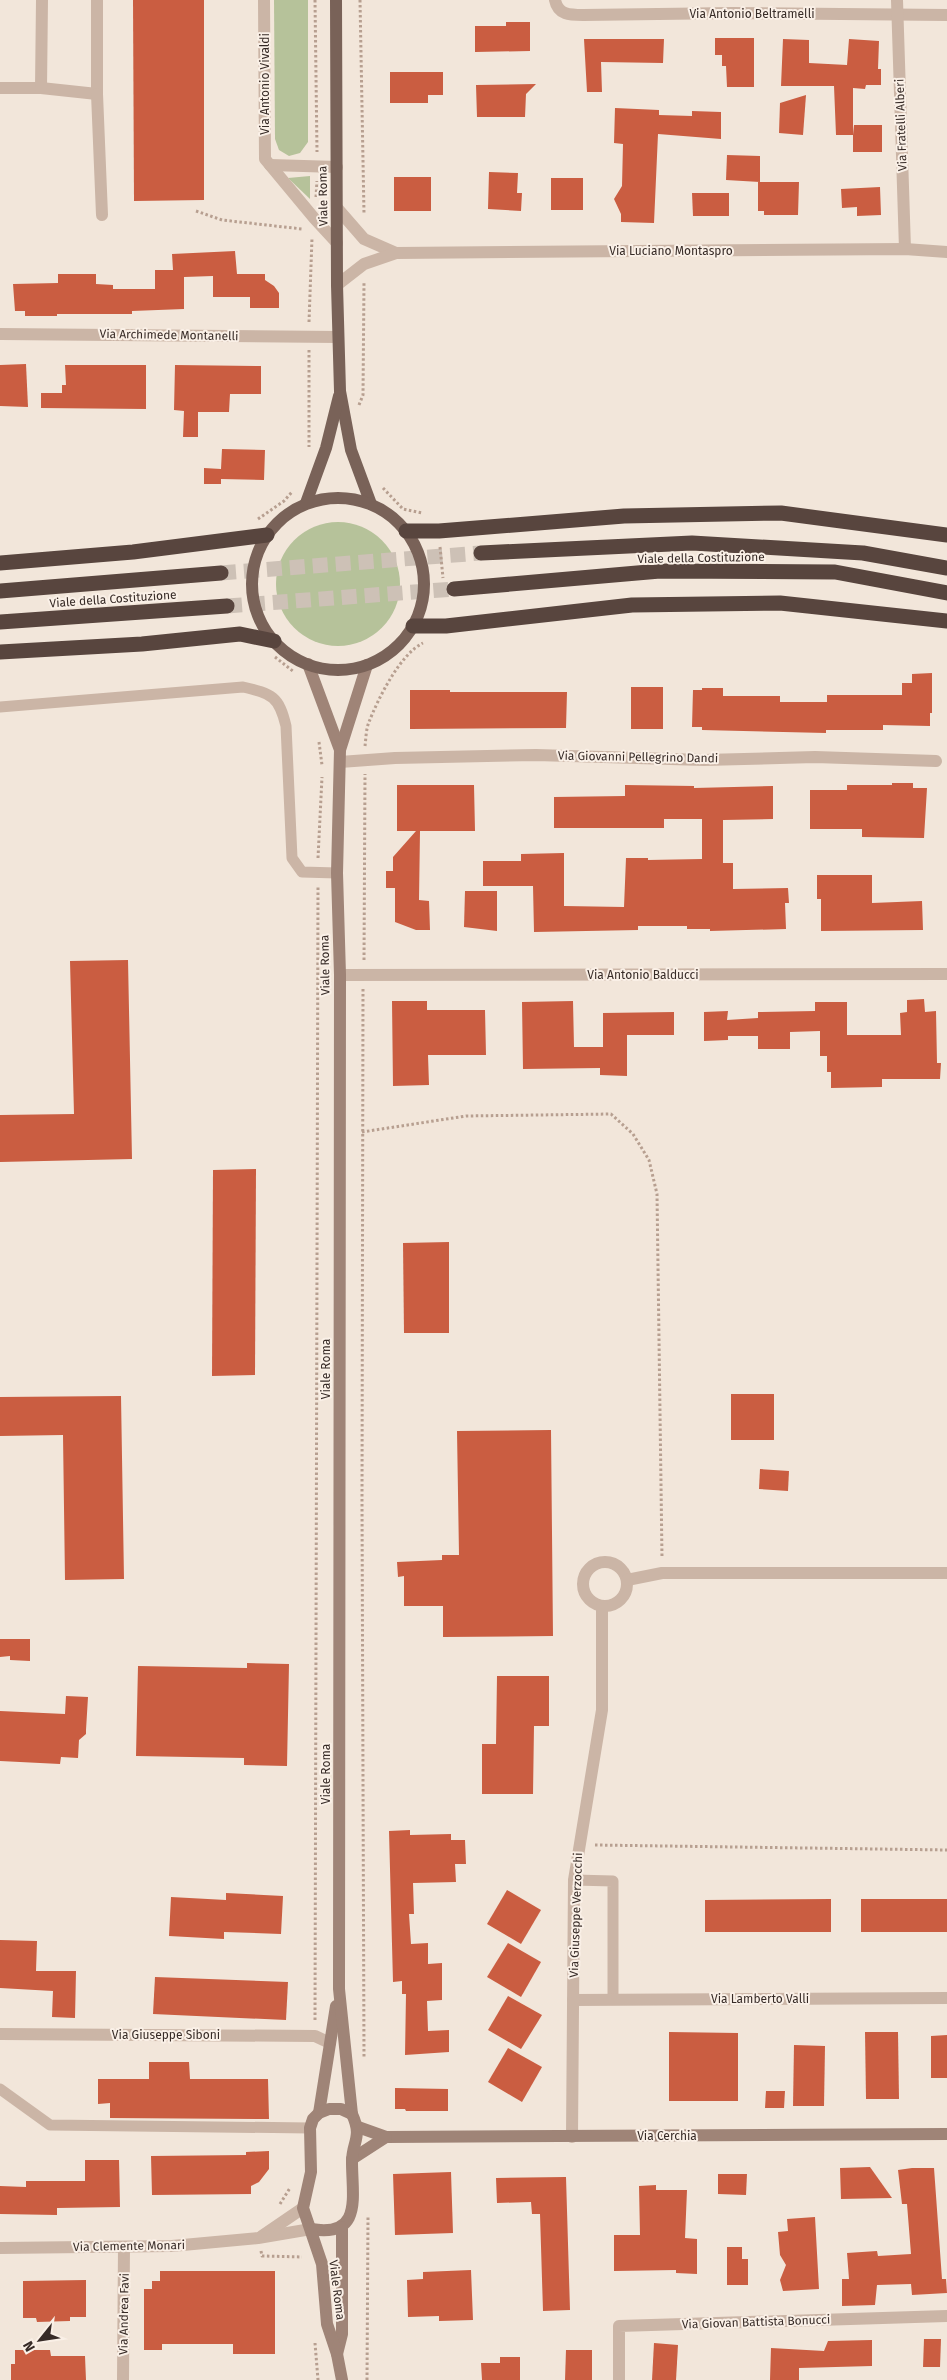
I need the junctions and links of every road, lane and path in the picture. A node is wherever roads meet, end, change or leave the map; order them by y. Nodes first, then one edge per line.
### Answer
1 (42, 0) edge
2 (97, 0) edge
3 (264, 0) edge
4 (315, 0) edge
5 (336, 0) edge
6 (898, 0) edge
7 (557, 5) edge
8 (733, 6) edge
9 (947, 15) edge
10 (898, 16) junction
11 (0, 88) edge
12 (41, 88) junction
13 (97, 94) junction
14 (270, 165) junction
15 (317, 167) junction
16 (337, 167) junction
17 (337, 208) junction
18 (196, 211) dead end
19 (102, 215) dead end
20 (313, 224) junction
21 (338, 243) junction
22 (906, 249) junction
23 (947, 252) edge
24 (396, 253) junction
25 (337, 285) junction
26 (0, 334) edge
27 (309, 337) junction
28 (338, 337) junction
29 (340, 391) junction
30 (309, 451) dead end
31 (295, 489) dead end
32 (306, 503) junction
33 (371, 504) junction
34 (249, 522) dead end
35 (406, 531) junction
36 (267, 535) junction
37 (947, 535) edge
38 (481, 553) tunnel mouth
39 (0, 563) edge
40 (947, 568) edge
41 (221, 573) tunnel mouth
42 (454, 589) tunnel mouth
43 (0, 591) edge
44 (947, 593) edge
45 (227, 606) tunnel mouth
46 (947, 621) edge
47 (0, 622) edge
48 (413, 626) junction
49 (425, 642) dead end
50 (273, 648) junction
51 (0, 652) edge
52 (308, 664) junction
53 (367, 665) junction
54 (298, 676) dead end
55 (0, 707) edge
56 (317, 734) dead end
57 (340, 756) junction
58 (365, 760) junction
59 (936, 761) dead end
60 (337, 873) junction
61 (318, 874) junction
62 (947, 974) edge
63 (340, 975) junction
64 (363, 975) junction
65 (362, 1132) junction
66 (662, 1573) junction
67 (947, 1573) edge
68 (627, 1580) junction
69 (602, 1606) junction
70 (578, 1845) junction
71 (947, 1850) edge
72 (574, 1880) junction
73 (339, 1989) junction
74 (947, 1998) edge
75 (613, 1999) junction
76 (573, 2000) junction
77 (0, 2034) edge
78 (315, 2036) junction
79 (330, 2043) junction
80 (364, 2059) dead end
81 (0, 2089) edge
82 (319, 2113) junction
83 (352, 2114) junction
84 (358, 2127) junction
85 (310, 2128) junction
86 (947, 2134) edge
87 (386, 2137) junction
88 (572, 2137) junction
89 (352, 2159) junction
90 (292, 2186) dead end
91 (368, 2206) dead end
92 (277, 2208) dead end
93 (303, 2208) junction
94 (342, 2227) junction
95 (311, 2229) junction
96 (258, 2238) junction
97 (0, 2248) edge
98 (124, 2248) junction
99 (306, 2262) dead end
100 (947, 2316) edge
101 (314, 2334) dead end
102 (337, 2354) junction
103 (123, 2380) edge
104 (318, 2380) edge
105 (342, 2380) edge
106 (367, 2380) edge
107 (619, 2380) edge

1 - 12 street
2 - 13 street
3 - 14 street, Via Antonio Vivaldi
4 - 15 path
5 - 16 main road, Viale Roma
6 - 10 street, Via Fratelli Alberi
7 - 8 street, Via Antonio Beltramelli
8 - 10 street, Via Antonio Beltramelli
9 - 10 street, Via Antonio Beltramelli
10 - 22 street, Via Fratelli Alberi
11 - 12 street
12 - 13 street
13 - 19 street
14 - 15 street
14 - 20 street, Via Antonio Vivaldi
15 - 16 street
15 - 20 path
16 - 17 main road, Viale Roma
17 - 21 main road, Viale Roma
17 - 24 street, Via Luciano Montaspro
18 - 20 path
20 - 21 street, Via Antonio Vivaldi
20 - 27 path
21 - 25 main road, Viale Roma
22 - 23 street, Via Luciano Montaspro
22 - 24 street, Via Luciano Montaspro
24 - 25 street, Via Luciano Montaspro
25 - 28 main road, Viale Roma
26 - 27 street, Via Archimede Montanelli
27 - 28 street, Via Archimede Montanelli
27 - 30 path
28 - 29 main road, Viale Roma
29 - 32 main road, Viale Roma
29 - 33 main road, Viale Roma
31 - 34 path
32 - 33 main road
32 - 36 main road
33 - 35 main road
35 - 37 highway
35 - 48 main road
36 - 39 highway
36 - 50 main road
38 - 40 highway, Viale della Costituzione
41 - 43 highway, Viale della Costituzione
42 - 44 highway, Viale della Costituzione
45 - 47 highway, Viale della Costituzione
46 - 48 highway
48 - 53 main road
49 - 58 path
50 - 51 highway
50 - 52 main road
50 - 54 path
52 - 53 main road
52 - 57 main road, Viale Roma
53 - 57 main road, Viale Roma
55 - 61 lane
56 - 61 path
57 - 58 street, Via Giovanni Pellegrino Dandi
57 - 60 main road, Viale Roma
58 - 59 street, Via Giovanni Pellegrino Dandi
58 - 64 path
60 - 61 lane
60 - 63 main road, Viale Roma
61 - 78 path
62 - 64 street, Via Antonio Balducci
63 - 64 street, Via Antonio Balducci
63 - 73 main road, Viale Roma
64 - 65 path
65 - 66 path
65 - 80 path
66 - 67 street
66 - 68 street
68 - 69 street
68 - 69 street
69 - 70 street, Via Giuseppe Verzocchi
70 - 71 path
70 - 72 street, Via Giuseppe Verzocchi
72 - 75 lane
72 - 76 street, Via Giuseppe Verzocchi
73 - 79 main road, Viale Roma
73 - 83 main road, Viale Roma
74 - 75 street, Via Lamberto Valli
75 - 76 street, Via Lamberto Valli
76 - 88 street, Via Giuseppe Verzocchi
77 - 78 street, Via Giuseppe Siboni
78 - 79 street, Via Giuseppe Siboni
79 - 82 main road, Viale Roma
81 - 85 lane
82 - 83 main road
82 - 85 main road
83 - 84 main road, Viale Roma
84 - 87 main road, Via Cerchia
84 - 89 main road
85 - 93 main road
86 - 88 main road, Via Cerchia
87 - 88 main road, Via Cerchia
87 - 89 main road
89 - 94 main road
90 - 92 path
91 - 106 path
93 - 95 main road, Viale Roma
93 - 96 street, Via Clemente Monari
94 - 95 main road
94 - 102 main road, Viale Roma
95 - 96 street, Via Clemente Monari
95 - 102 main road, Viale Roma
96 - 98 street, Via Clemente Monari
96 - 99 path
97 - 98 street, Via Clemente Monari
98 - 103 street, Via Andrea Favi
100 - 107 street, Via Giovan Battista Bonucci
101 - 104 path
102 - 105 main road, Viale Roma

